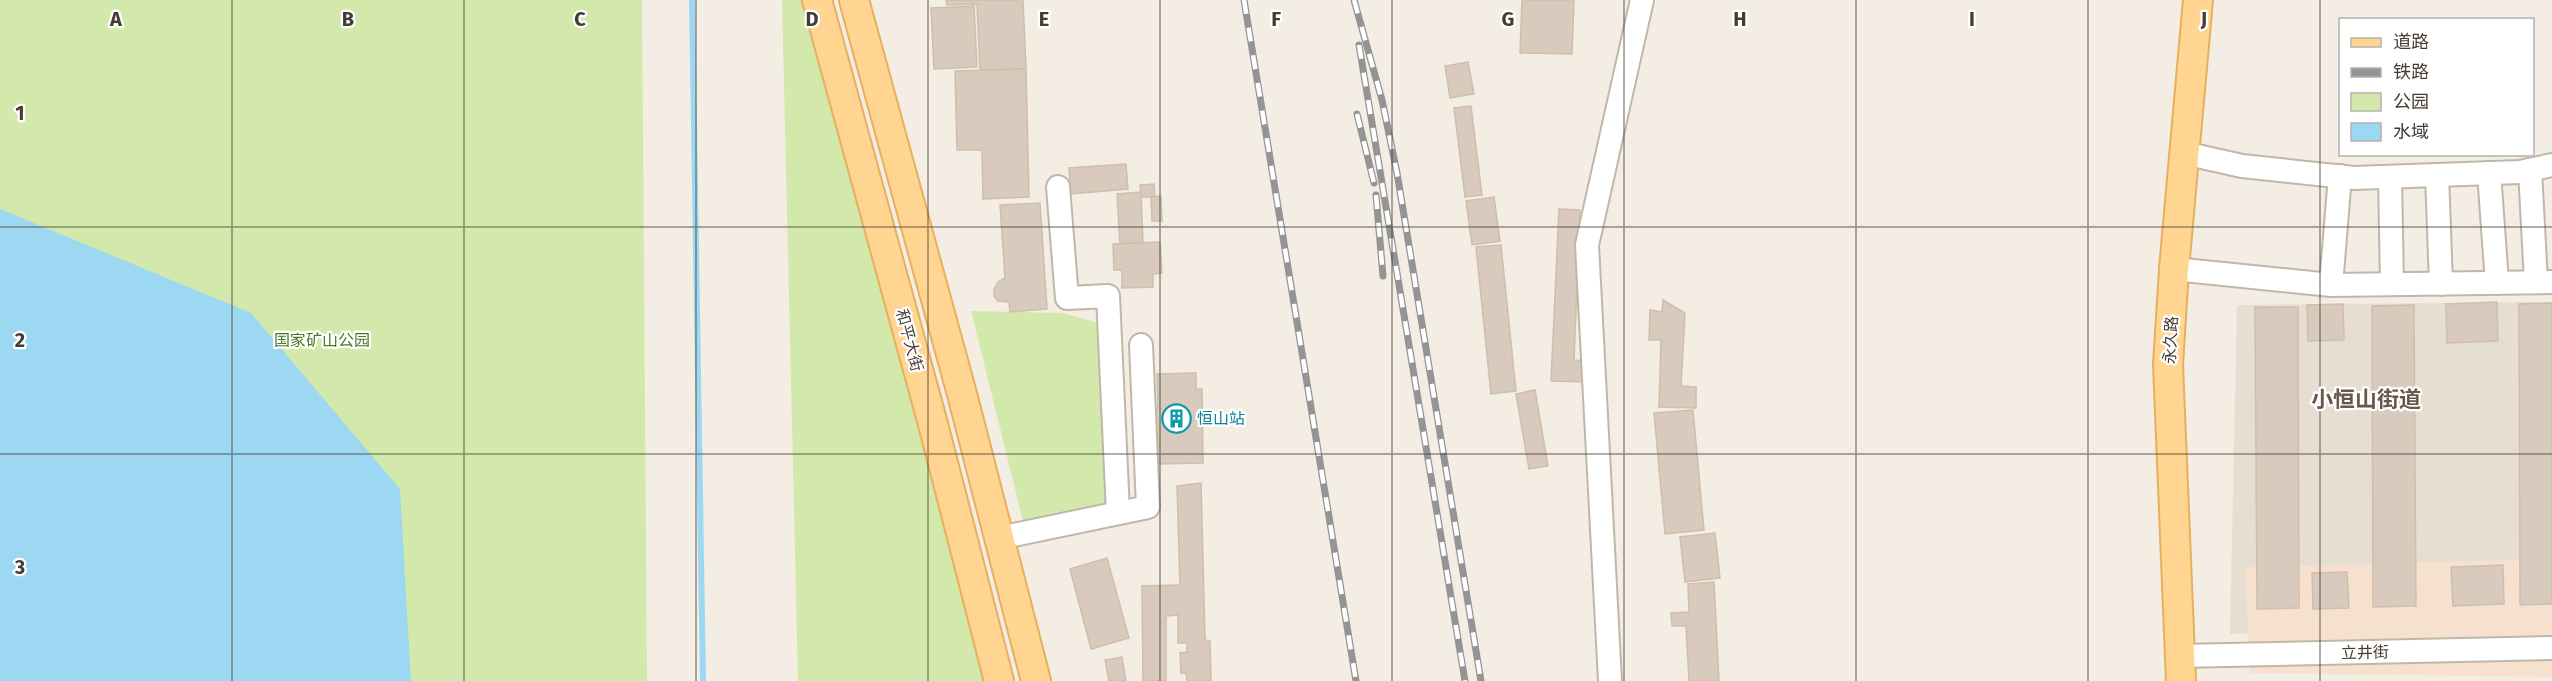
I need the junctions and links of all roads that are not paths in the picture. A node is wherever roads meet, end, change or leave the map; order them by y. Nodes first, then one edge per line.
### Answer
1 (817, 0) edge
2 (854, 0) edge
3 (1642, 0) edge
4 (2198, 0) edge
5 (2184, 153) junction
6 (2541, 168) edge
7 (2489, 173) junction
8 (2437, 175) junction
9 (2340, 176) junction
10 (2390, 177) junction
11 (1058, 187) dead end
12 (2174, 269) junction
13 (2544, 282) edge
14 (2497, 283) junction
15 (2392, 284) junction
16 (2441, 284) junction
17 (2331, 285) junction
18 (1141, 345) dead end
19 (1118, 513) junction
20 (999, 538) junction
21 (2552, 648) edge
22 (2180, 668) edge
23 (999, 681) edge
24 (1036, 681) edge
25 (1610, 681) edge

1 - 23 main road, 和平大街
2 - 20 main road
3 - 25 street
4 - 5 main road, 永久路
5 - 9 street
5 - 12 main road, 永久路
6 - 7 street
6 - 13 street
7 - 8 street
7 - 14 street
8 - 10 street
8 - 16 street
9 - 10 street
9 - 17 street
10 - 15 street
11 - 19 street
12 - 17 street
12 - 22 main road, 永久路
13 - 14 street
14 - 16 street
15 - 16 street
15 - 17 street
18 - 19 street
19 - 20 street
20 - 24 main road
21 - 22 street, 立井街

